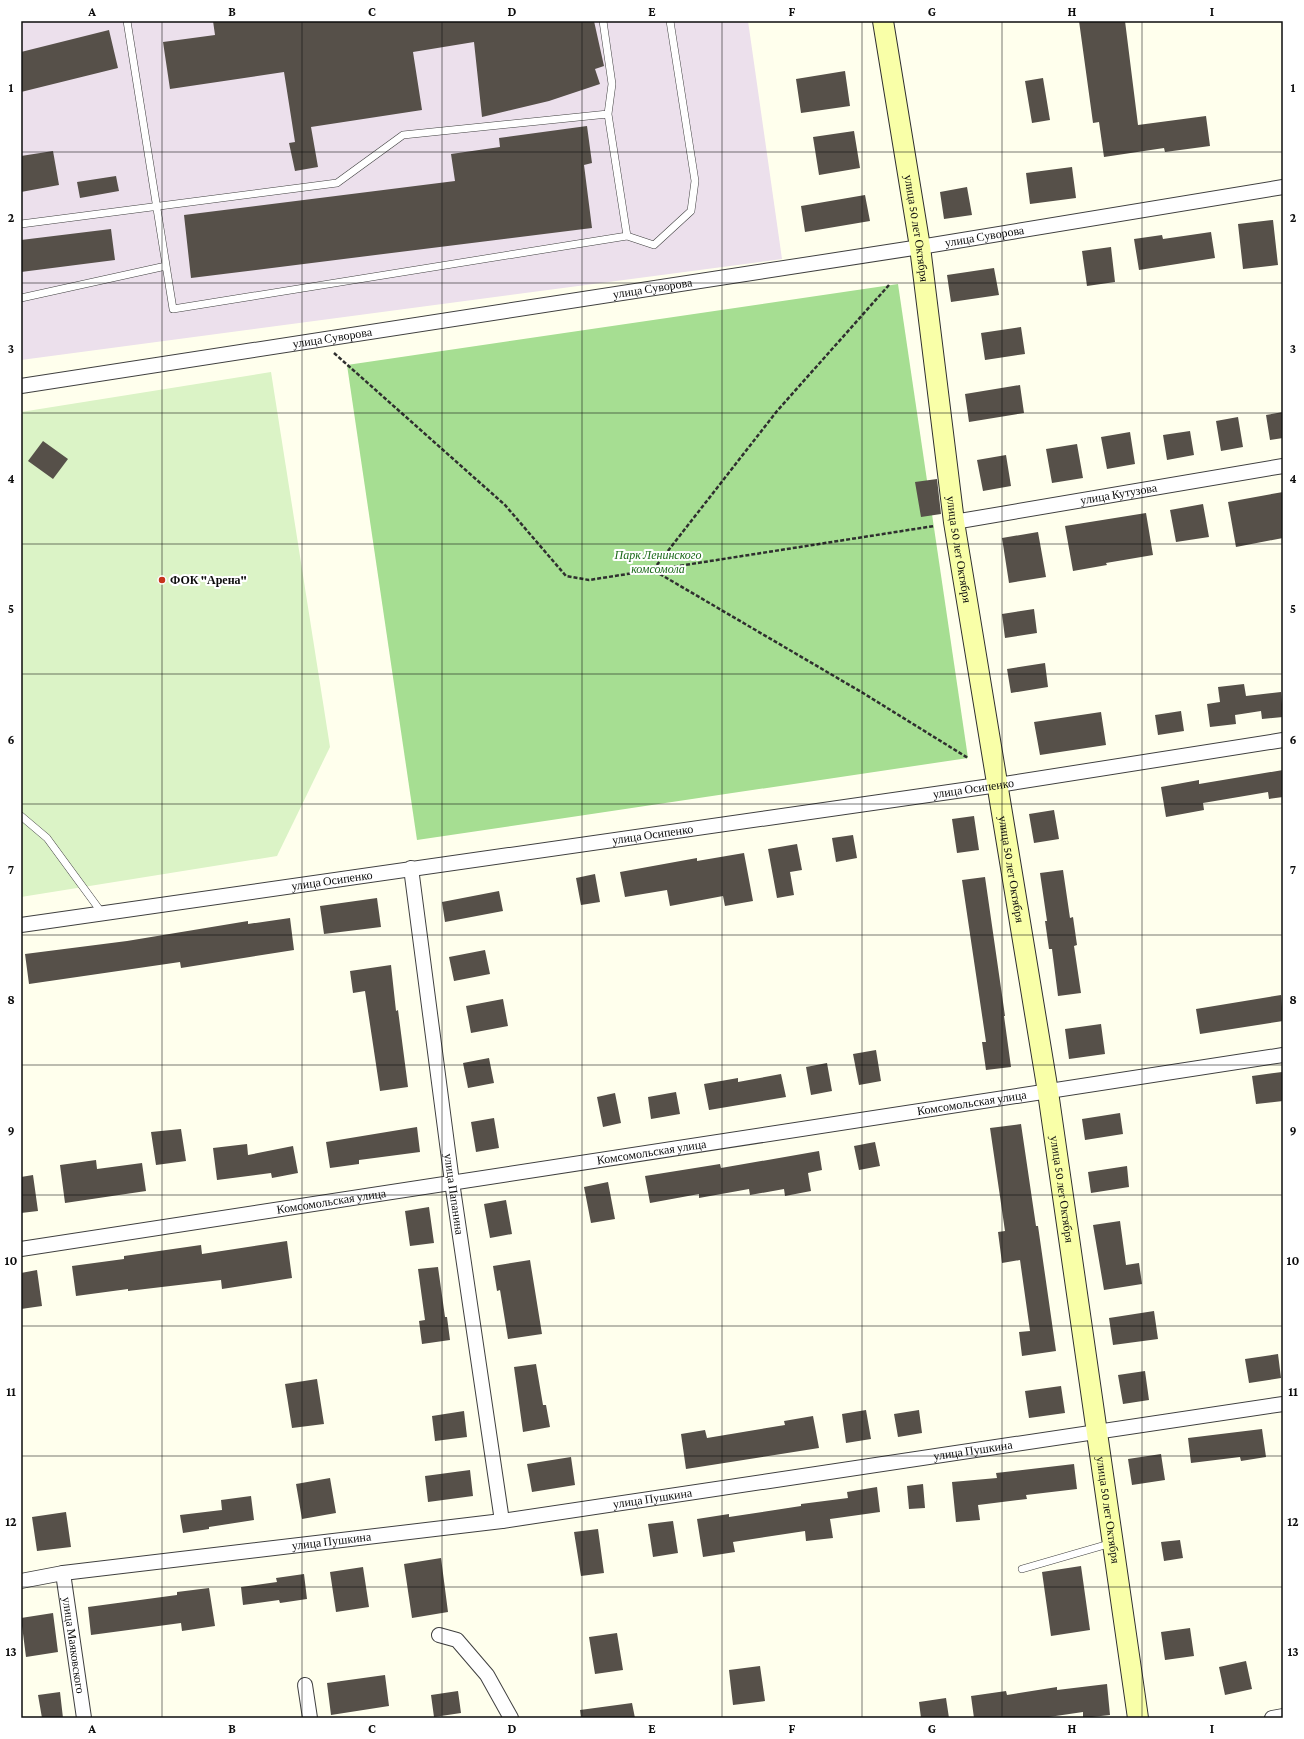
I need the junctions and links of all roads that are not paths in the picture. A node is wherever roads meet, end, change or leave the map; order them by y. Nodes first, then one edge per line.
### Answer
1 (127, 21) edge
2 (603, 21) edge
3 (670, 21) edge
4 (883, 21) edge
5 (608, 114) junction
6 (1283, 187) edge
7 (156, 207) junction
8 (21, 224) edge
9 (627, 236) junction
10 (920, 247) junction
11 (166, 266) junction
12 (21, 298) edge
13 (21, 386) edge
14 (1283, 466) edge
15 (954, 522) junction
16 (1283, 740) edge
17 (998, 784) junction
18 (21, 816) edge
19 (410, 868) junction
20 (102, 913) junction
21 (21, 925) edge
22 (1283, 1055) edge
23 (1048, 1092) junction
24 (452, 1182) junction
25 (21, 1249) edge
26 (1283, 1404) edge
27 (1097, 1432) junction
28 (502, 1521) junction
29 (1113, 1543) junction
30 (1022, 1569) dead end
31 (63, 1573) junction
32 (21, 1581) edge
33 (440, 1635) dead end
34 (305, 1684) dead end
35 (1283, 1716) edge
36 (84, 1718) edge
37 (310, 1718) edge
38 (511, 1718) edge
39 (1138, 1718) edge
40 (1272, 1718) edge

1 - 7 lane
2 - 5 lane
3 - 9 lane
4 - 10 street, улица 50 лет Октября
5 - 7 lane
5 - 9 lane
6 - 10 street, улица Суворова
7 - 8 lane
7 - 11 lane
9 - 11 lane
10 - 13 street, улица Суворова
10 - 15 street, улица 50 лет Октября
11 - 12 lane
14 - 15 street, улица Кутузова
15 - 17 street, улица 50 лет Октября
16 - 17 street, улица Осипенко
17 - 19 street, улица Осипенко
17 - 23 street, улица 50 лет Октября
18 - 20 lane
19 - 20 street, улица Осипенко
19 - 24 street, улица Папанина
20 - 21 street, улица Осипенко
22 - 23 street, Комсомольская улица
23 - 24 street, Комсомольская улица
23 - 27 street, улица 50 лет Октября
24 - 25 street, Комсомольская улица
24 - 28 street, улица Папанина
26 - 27 street, улица Пушкина
27 - 28 street, улица Пушкина
27 - 29 street, улица 50 лет Октября
28 - 31 street, улица Пушкина
29 - 30 lane
29 - 39 street, улица 50 лет Октября
31 - 32 street, улица Пушкина
31 - 36 street, улица Маяковского
33 - 38 street
34 - 37 street
35 - 40 street

